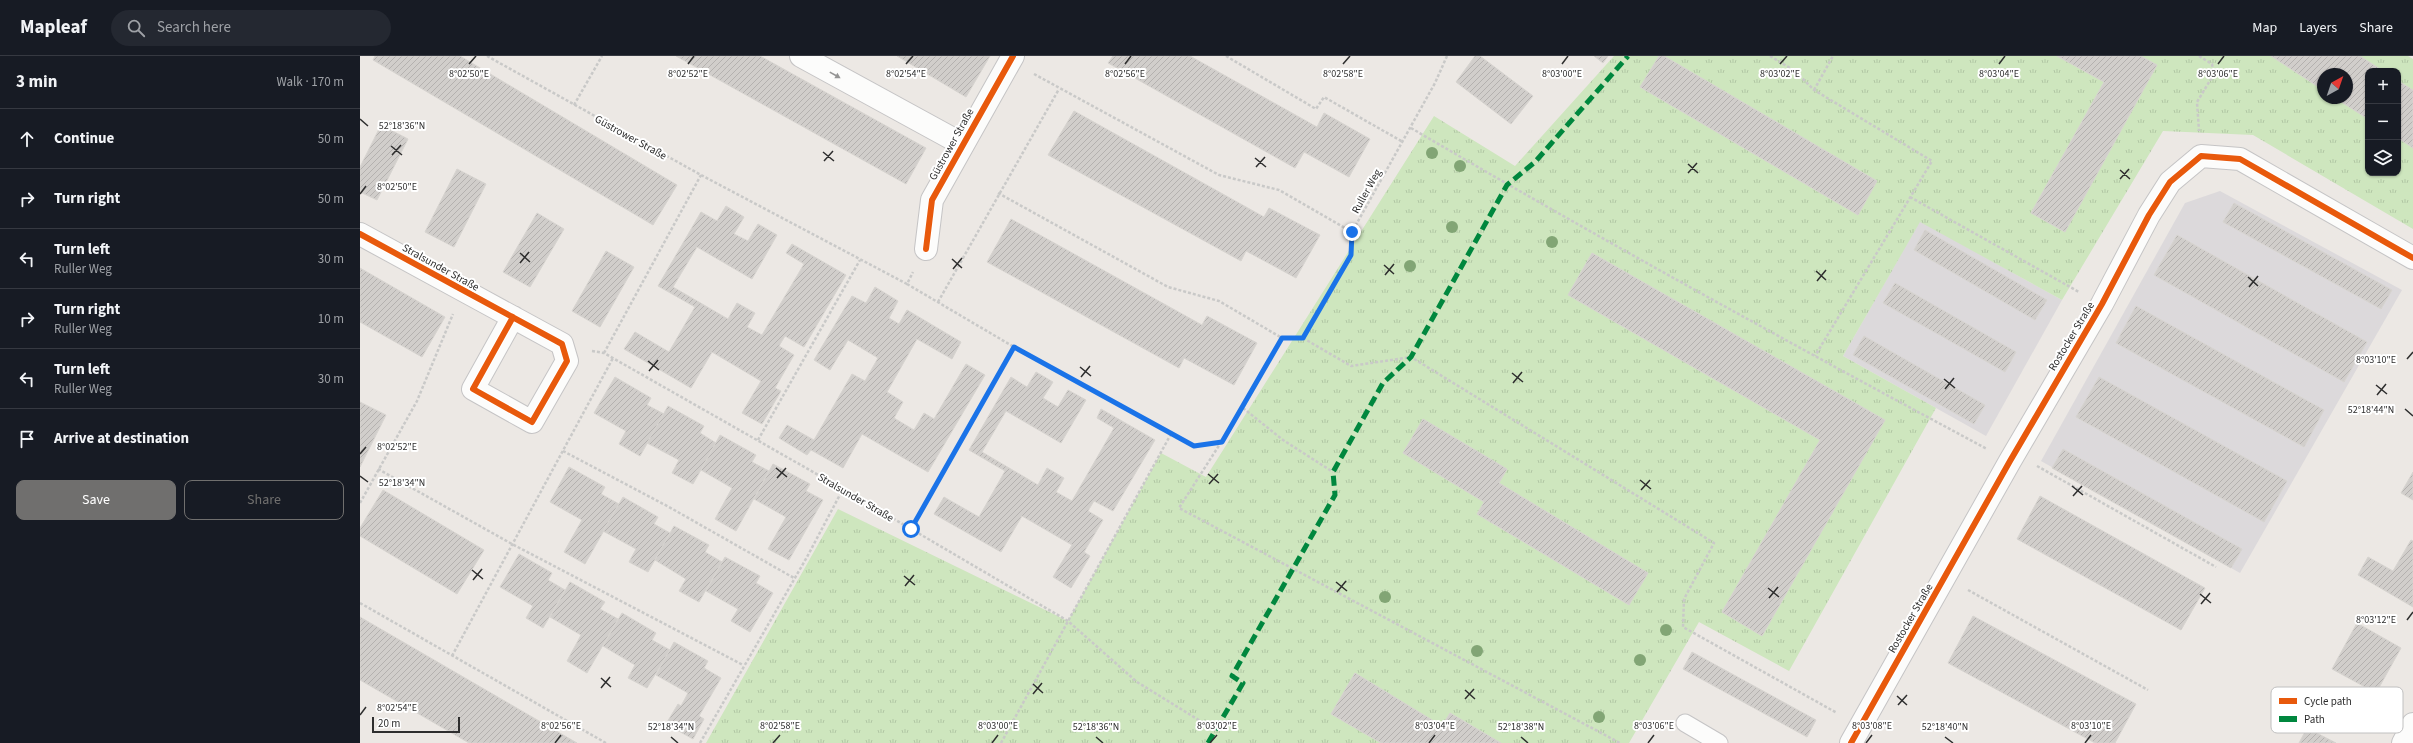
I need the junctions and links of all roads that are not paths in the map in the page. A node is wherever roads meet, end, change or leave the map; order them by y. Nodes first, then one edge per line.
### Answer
1 (801, 56) edge
2 (1012, 58) edge
3 (962, 144) junction
4 (360, 234) edge
5 (926, 249) road end
6 (2413, 258) edge
7 (513, 317) junction
8 (1685, 723) dead end
9 (2413, 724) edge
10 (1856, 734) edge
11 (1719, 743) edge
12 (2403, 743) edge

1 -> 3 street, Güstrower Straße
2 - 3 street, Güstrower Straße
3 - 5 street, Güstrower Straße
4 - 7 street, Stralsunder Straße
6 - 10 street, Rostocker Straße
7 - 7 street, Stralsunder Straße
8 - 11 lane
9 - 12 street

